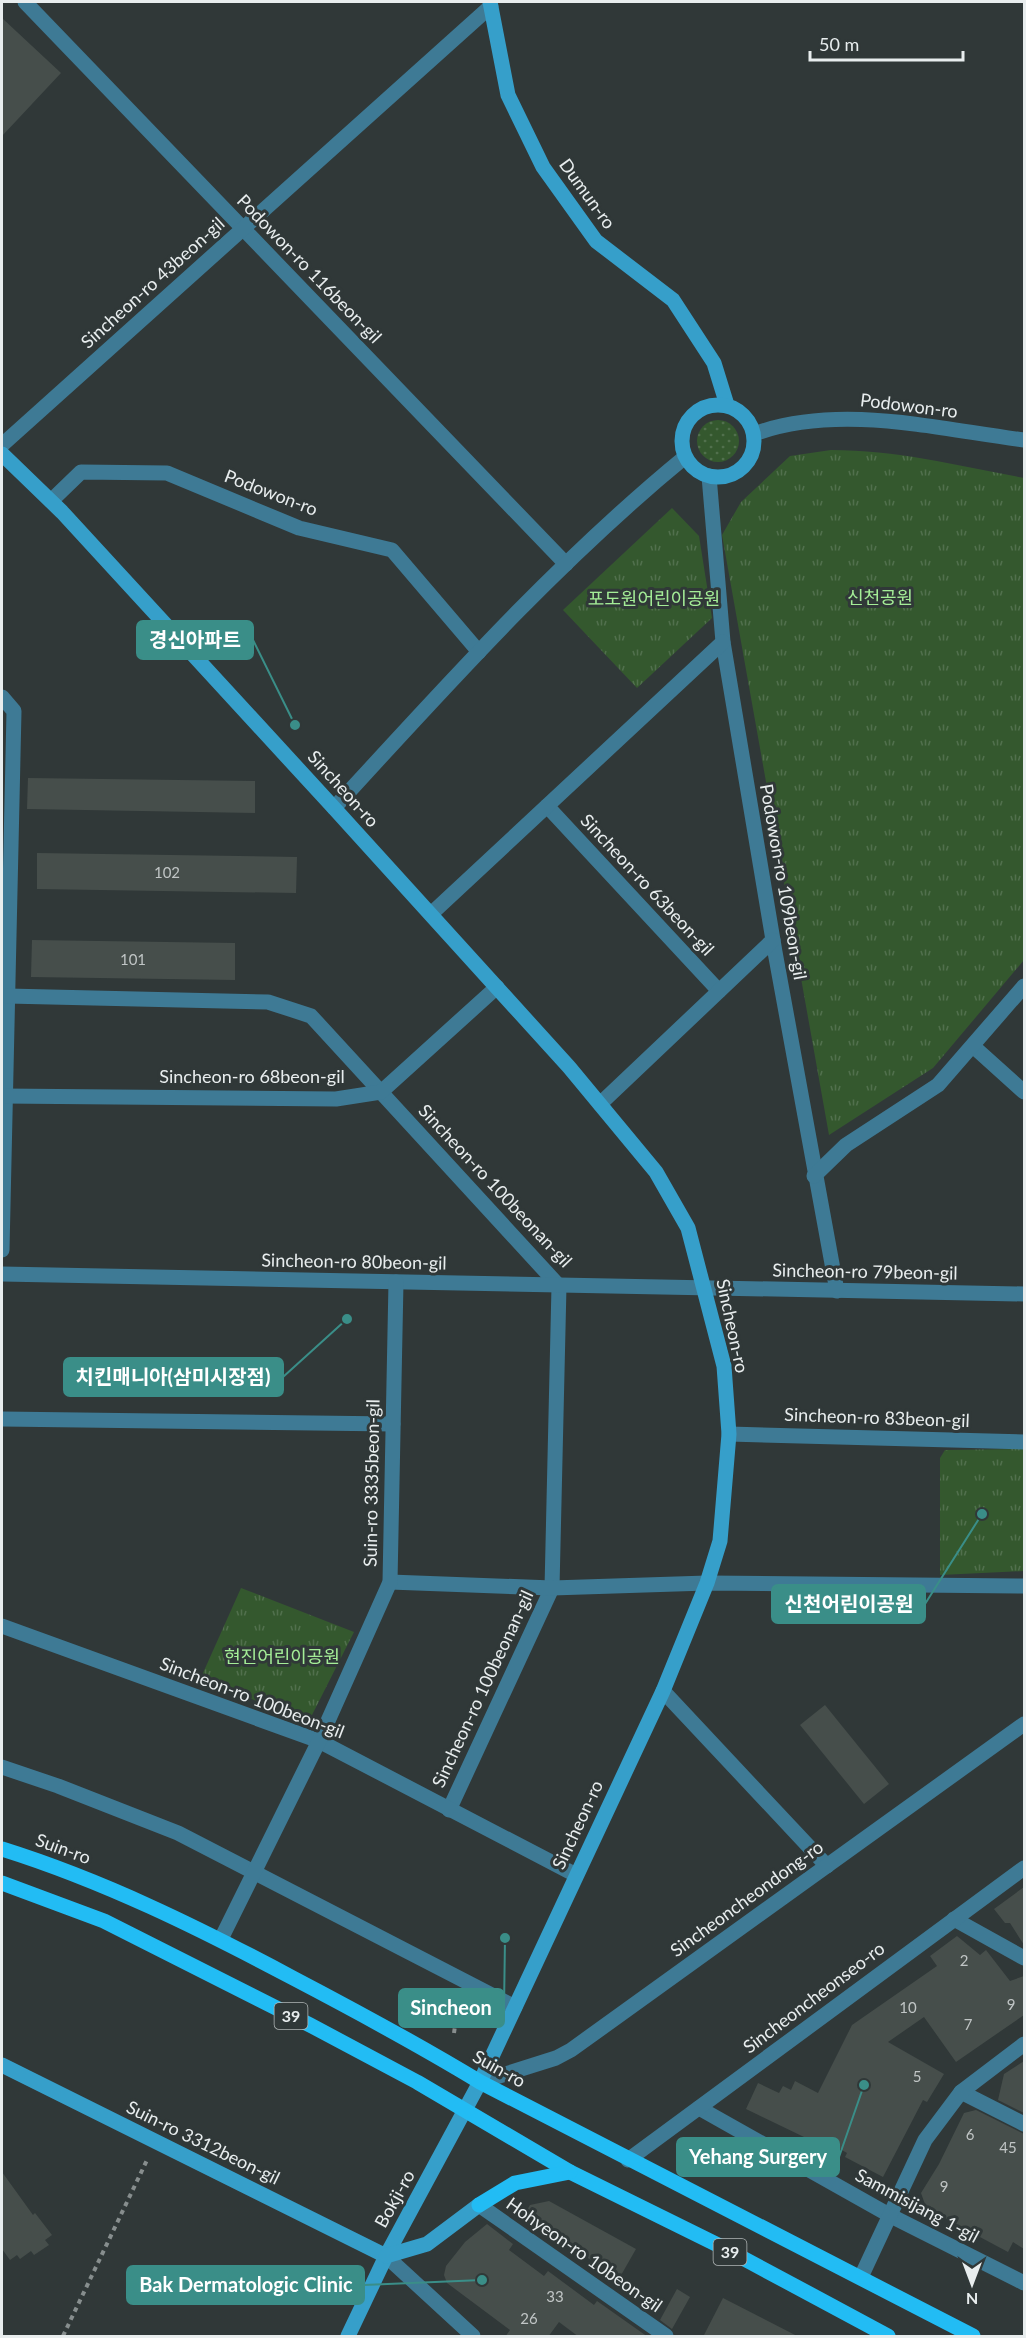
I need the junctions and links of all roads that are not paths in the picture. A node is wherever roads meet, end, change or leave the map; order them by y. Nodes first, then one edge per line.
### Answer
1 (25, 2) edge
2 (490, 4) edge
3 (243, 228) junction
4 (727, 405) junction
5 (754, 434) junction
6 (1024, 440) edge
7 (2, 445) edge
8 (2, 454) edge
9 (685, 457) junction
10 (709, 476) junction
11 (51, 501) junction
12 (566, 564) junction
13 (723, 642) junction
14 (479, 652) junction
15 (2, 697) edge
16 (547, 806) junction
17 (334, 808) junction
18 (431, 915) junction
19 (5, 937) edge
20 (773, 940) junction
21 (1024, 986) edge
22 (497, 987) junction
23 (719, 991) junction
24 (8, 996) junction
25 (974, 1047) junction
26 (381, 1092) junction
27 (1024, 1092) edge
28 (3, 1096) edge
29 (600, 1104) junction
30 (814, 1176) junction
31 (2, 1250) edge
32 (2, 1274) edge
33 (396, 1282) junction
34 (560, 1286) junction
35 (705, 1289) junction
36 (837, 1291) junction
37 (1024, 1294) edge
38 (2, 1419) edge
39 (393, 1424) junction
40 (729, 1434) junction
41 (1024, 1442) edge
42 (390, 1582) junction
43 (707, 1583) junction
44 (1024, 1586) edge
45 (552, 1588) junction
46 (2, 1626) edge
47 (663, 1691) junction
48 (1024, 1724) edge
49 (319, 1741) junction
50 (2, 1767) edge
51 (449, 1810) junction
52 (2, 1849) edge
53 (827, 1866) junction
54 (1024, 1868) edge
55 (254, 1872) junction
56 (576, 1875) junction
57 (2, 1883) edge
58 (954, 1919) junction
59 (221, 1940) junction
60 (1024, 1958) edge
61 (515, 2007) junction
62 (1024, 2044) edge
63 (2, 2065) edge
64 (480, 2082) junction
65 (962, 2092) junction
66 (699, 2108) junction
67 (465, 2112) junction
68 (1024, 2124) edge
69 (628, 2160) junction
70 (570, 2172) junction
71 (479, 2205) junction
72 (891, 2216) junction
73 (386, 2256) junction
74 (861, 2277) junction
75 (1024, 2283) edge
76 (348, 2337) edge
77 (473, 2337) edge
78 (666, 2337) edge
79 (888, 2337) edge
80 (973, 2337) edge

1 - 3 street, Podowon-ro 116beon-gil
2 - 3 street, Sincheon-ro 43beon-gil
2 - 4 street, Dumun-ro
3 - 7 street, Sincheon-ro 43beon-gil
3 - 12 street, Podowon-ro 116beon-gil
4 - 5 street
4 - 9 street
5 - 6 street, Podowon-ro
5 - 10 street
8 - 11 street, Sincheon-ro
9 - 10 street
9 - 12 street
10 - 13 street, Podowon-ro 109beon-gil
11 - 14 street, Podowon-ro
11 - 17 street, Sincheon-ro
12 - 14 street
13 - 16 street
13 - 20 street, Podowon-ro 109beon-gil
14 - 17 street
15 - 19 street
16 - 18 street
16 - 23 street, Sincheon-ro 63beon-gil
17 - 18 street, Sincheon-ro
18 - 22 street, Sincheon-ro
19 - 24 street
20 - 23 street
20 - 30 street, Podowon-ro 109beon-gil
21 - 25 street
22 - 26 street
22 - 29 street, Sincheon-ro
23 - 29 street
24 - 26 street, Sincheon-ro 100beonan-gil
24 - 28 street
25 - 27 street
25 - 30 street
26 - 28 street, Sincheon-ro 68beon-gil
26 - 34 street, Sincheon-ro 100beonan-gil
28 - 31 street
29 - 35 street, Sincheon-ro
30 - 36 street, Podowon-ro 109beon-gil
32 - 33 street, Sincheon-ro 80beon-gil
33 - 34 street, Sincheon-ro 80beon-gil
33 - 39 street, Suin-ro 3335beon-gil
34 - 35 street, Sincheon-ro 80beon-gil
34 - 45 street, Sincheon-ro 100beonan-gil
35 - 36 street, Sincheon-ro 79beon-gil
35 - 40 street, Sincheon-ro
36 - 37 street, Sincheon-ro 79beon-gil
38 - 39 street
39 - 42 street, Suin-ro 3335beon-gil
40 - 41 street, Sincheon-ro 83beon-gil
40 - 43 street, Sincheon-ro
42 - 45 street
42 - 49 street, Suin-ro 3335beon-gil
43 - 44 street
43 - 45 street
43 - 47 street, Sincheon-ro
45 - 51 street, Sincheon-ro 100beonan-gil
46 - 49 street, Sincheon-ro 100beon-gil
47 - 53 street
47 - 56 street, Sincheon-ro
48 - 53 street, Sincheoncheondong-ro
49 - 51 street, Sincheon-ro 100beon-gil
49 - 55 street, Suin-ro 3335beon-gil
50 - 55 street
51 - 56 street, Sincheon-ro 100beon-gil
52 - 59 main road, Suin-ro / 39
53 - 64 street, Sincheoncheondong-ro
54 - 58 street, Sincheoncheonseo-ro
55 - 59 street, Suin-ro 3335beon-gil
55 - 61 street
56 - 61 street, Sincheon-ro
57 - 67 main road, 39
58 - 60 street
58 - 66 street, Sincheoncheonseo-ro
59 - 64 main road, Suin-ro / 39
61 - 64 street, Sincheon-ro
62 - 65 street
63 - 73 street, Suin-ro 3312beon-gil
64 - 67 street, Bokji-ro
64 - 69 main road, Suin-ro / 39
65 - 68 street
65 - 72 street
66 - 69 street, Sincheoncheonseo-ro
66 - 72 street, Sammisijang 1-gil
67 - 70 main road, 39
67 - 73 street, Bokji-ro
69 - 74 main road, Suin-ro / 39
70 - 71 main road
70 - 79 main road, 39
71 - 73 street
71 - 78 street, Hohyeon-ro 10beon-gil
72 - 74 street
72 - 75 street, Sammisijang 1-gil
73 - 76 street, Bokji-ro
73 - 77 street
74 - 80 main road, Suin-ro / 39

